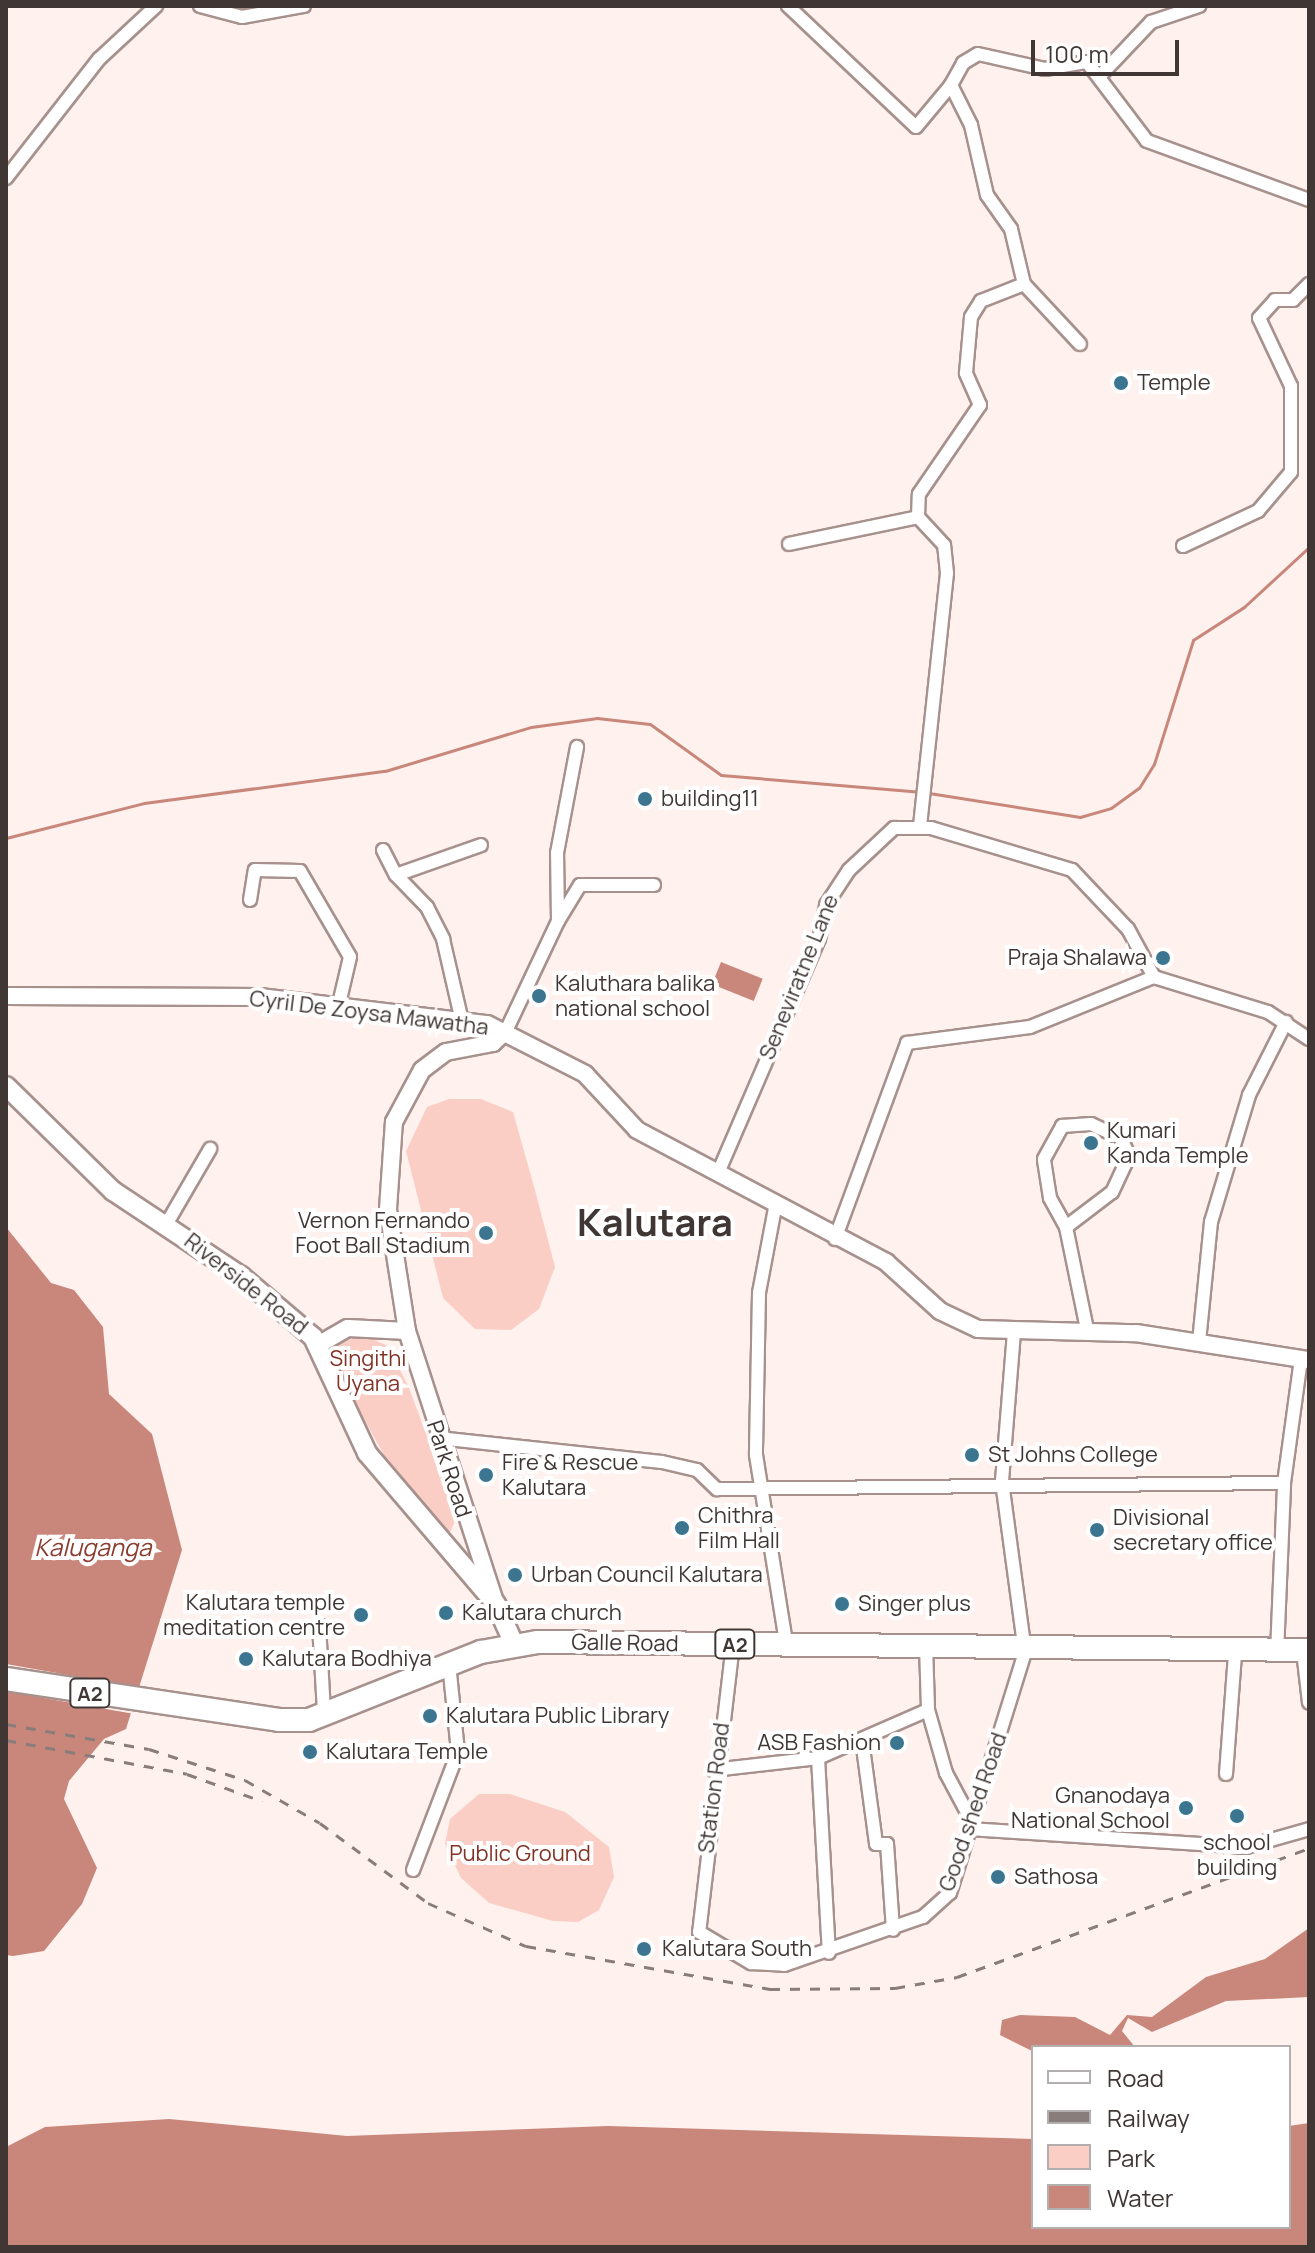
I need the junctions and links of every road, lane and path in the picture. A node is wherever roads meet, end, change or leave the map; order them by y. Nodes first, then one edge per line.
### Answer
1 (156, 6) edge
2 (200, 6) edge
3 (304, 6) edge
4 (788, 6) edge
5 (1199, 6) edge
6 (1099, 77) junction
7 (951, 85) junction
8 (6, 178) edge
9 (1309, 200) edge
10 (1024, 284) junction
11 (1309, 284) edge
12 (1080, 344) dead end
13 (918, 517) junction
14 (789, 544) dead end
15 (1183, 546) dead end
16 (577, 747) dead end
17 (920, 826) junction
18 (481, 845) dead end
19 (383, 850) dead end
20 (396, 875) junction
21 (654, 885) dead end
22 (250, 900) dead end
23 (558, 921) junction
24 (1154, 977) junction
25 (6, 996) edge
26 (338, 1008) junction
27 (462, 1021) junction
28 (1286, 1022) junction
29 (506, 1031) junction
30 (1309, 1039) edge
31 (6, 1086) edge
32 (210, 1149) dead end
33 (718, 1173) junction
34 (775, 1208) junction
35 (167, 1223) junction
36 (1066, 1227) junction
37 (835, 1239) junction
38 (1087, 1329) junction
39 (407, 1331) junction
40 (1014, 1332) junction
41 (1199, 1342) junction
42 (318, 1345) junction
43 (1305, 1360) edge
44 (438, 1438) junction
45 (1002, 1481) junction
46 (1284, 1483) junction
47 (766, 1489) junction
48 (496, 1604) junction
49 (319, 1625) dead end
50 (786, 1643) junction
51 (733, 1644) junction
52 (926, 1645) junction
53 (515, 1646) junction
54 (1306, 1651) edge
55 (1025, 1652) junction
56 (1277, 1653) junction
57 (1235, 1655) junction
58 (449, 1664) junction
59 (6, 1679) edge
60 (1309, 1703) edge
61 (928, 1710) junction
62 (324, 1713) junction
63 (862, 1740) junction
64 (818, 1758) junction
65 (713, 1770) junction
66 (1226, 1774) dead end
67 (970, 1823) junction
68 (1309, 1829) edge
69 (413, 1870) dead end
70 (893, 1930) junction
71 (699, 1932) joint
72 (829, 1953) junction

1 - 8 street
2 - 3 street
4 - 7 street
5 - 6 street
6 - 7 street
6 - 9 street
7 - 10 street
10 - 12 street
10 - 13 street
11 - 15 street
13 - 14 street
13 - 17 street
16 - 23 street
17 - 24 street
17 - 33 street, Seneviratne Lane
18 - 20 street
19 - 20 street
20 - 27 street
21 - 23 street
22 - 26 street
23 - 29 street
24 - 28 street
24 - 37 street
25 - 26 street, Cyril De Zoysa Mawatha
26 - 27 street, Cyril De Zoysa Mawatha
27 - 29 street, Cyril De Zoysa Mawatha
28 - 30 street
28 - 41 street
29 - 33 street, Cyril De Zoysa Mawatha
29 - 39 street, Park Road
31 - 35 main road, Riverside Road
32 - 35 street
33 - 34 street, Cyril De Zoysa Mawatha
34 - 37 street, Cyril De Zoysa Mawatha
34 - 47 street
35 - 42 main road, Riverside Road
36 - 36 street
36 - 38 street
37 - 40 street, Cyril De Zoysa Mawatha
38 - 40 street, Cyril De Zoysa Mawatha
38 - 41 street, Cyril De Zoysa Mawatha
39 - 42 street
39 - 44 street, Park Road
40 - 45 street
41 - 43 street, Cyril De Zoysa Mawatha
42 - 48 main road, Riverside Road
43 - 46 street
44 - 47 street
44 - 48 street, Park Road
45 - 46 street
45 - 47 street
45 - 55 street
46 - 56 street
47 - 50 street
48 - 53 main road, Riverside Road
49 - 62 street
50 - 51 highway, Galle Road / A2
50 - 52 highway, Galle Road / A2
51 - 53 highway, Galle Road / A2
51 - 65 street, Station Road
52 - 55 highway, Galle Road / A2
52 - 61 street
53 - 58 highway, Galle Road / A2
54 - 56 highway, Galle Road / A2
54 - 60 street
55 - 57 highway, Galle Road / A2
55 - 67 street, Good shed Road
56 - 57 highway, Galle Road / A2
57 - 66 street
58 - 62 highway, Galle Road / A2
58 - 69 street
59 - 62 highway, Galle Road / A2
61 - 63 street
61 - 67 street
63 - 64 street
63 - 70 street
64 - 65 street
64 - 72 street
65 - 71 street, Station Road
67 - 68 street
67 - 70 street, Good shed Road
70 - 72 street, Good shed Road
71 - 72 street, Good shed Road

